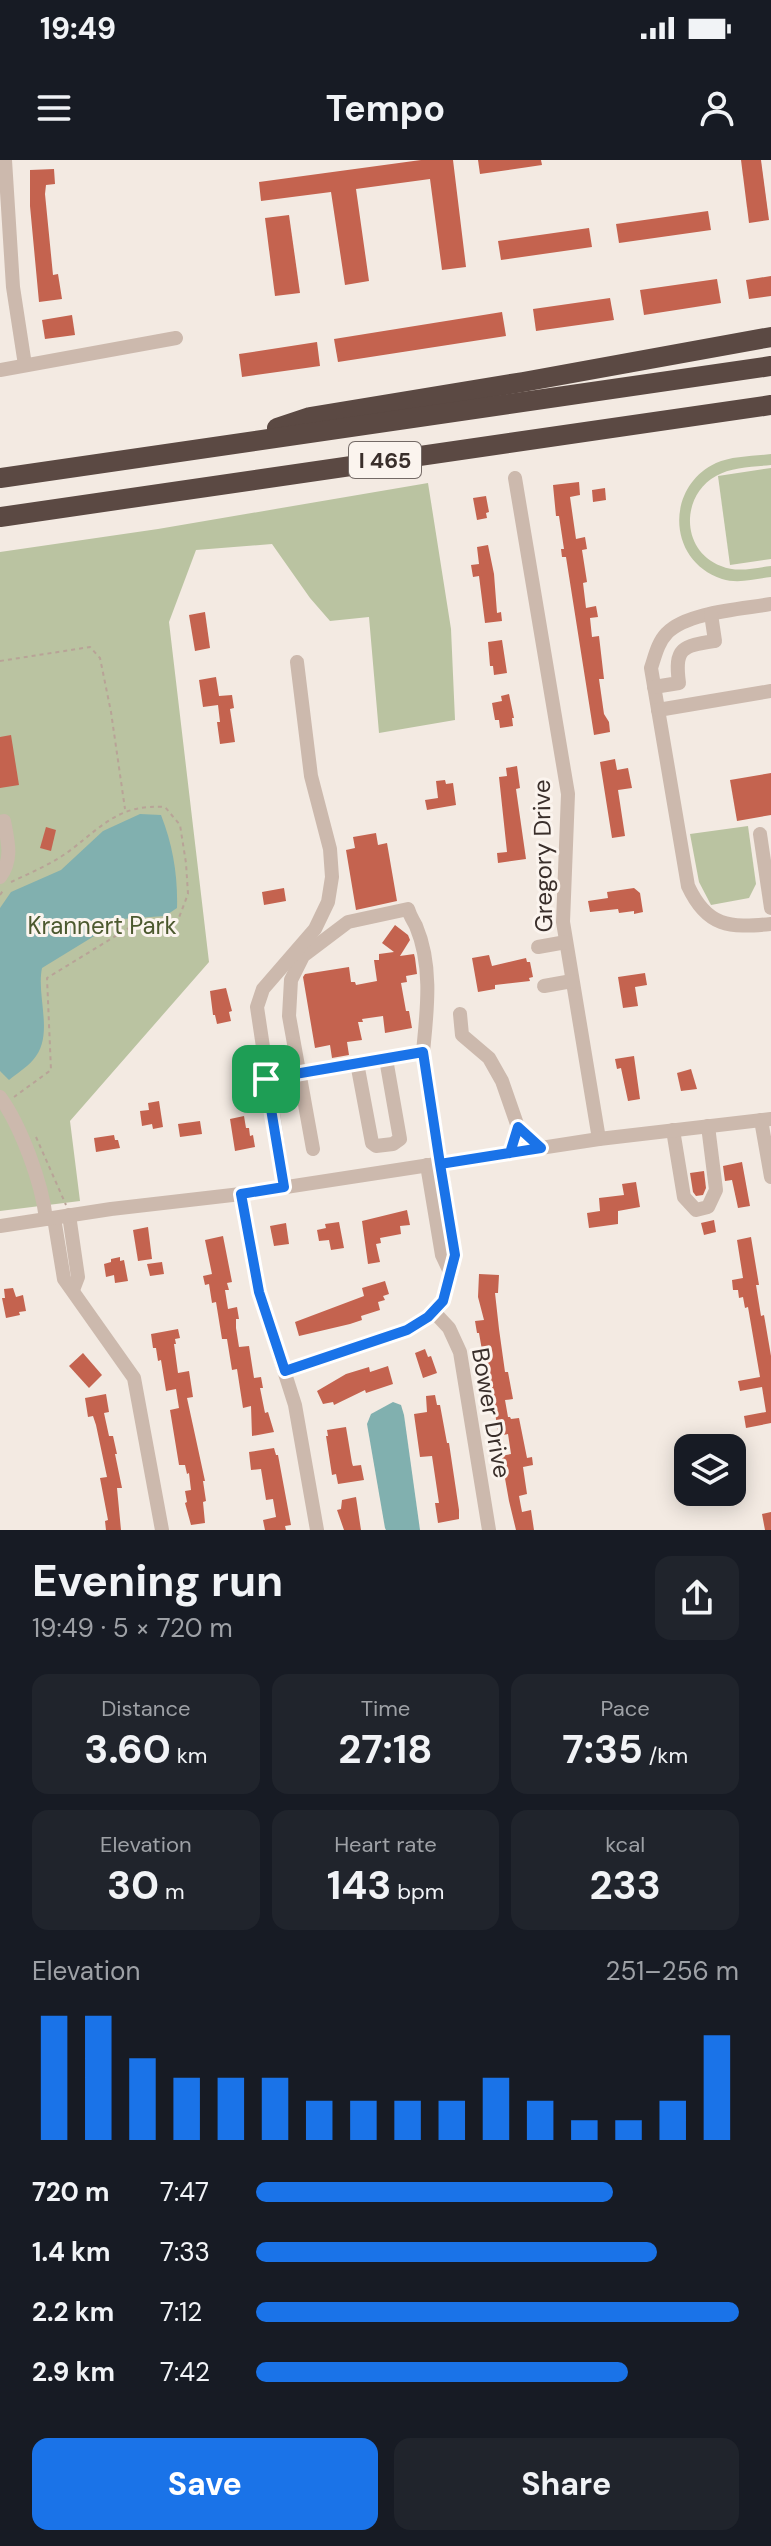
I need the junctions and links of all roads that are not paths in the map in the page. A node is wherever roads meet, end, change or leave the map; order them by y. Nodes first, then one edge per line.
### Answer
1 (5, 160) edge
2 (4, 221) edge
3 (771, 337) edge
4 (176, 338) dead end
5 (25, 365) junction
6 (771, 366) edge
7 (0, 370) edge
8 (771, 405) edge
9 (228, 444) junction
10 (0, 478) edge
11 (515, 478) dead end
12 (0, 517) edge
13 (771, 604) edge
14 (711, 614) junction
15 (297, 662) dead end
16 (654, 687) junction
17 (771, 691) edge
18 (658, 710) junction
19 (0, 822) edge
20 (764, 840) edge
21 (0, 877) edge
22 (771, 908) edge
23 (771, 924) edge
24 (566, 942) junction
25 (538, 947) dead end
26 (572, 981) junction
27 (544, 986) dead end
28 (460, 1014) dead end
29 (423, 1052) junction
30 (386, 1059) junction
31 (357, 1063) junction
32 (298, 1073) junction
33 (266, 1079) junction
34 (4, 1093) edge
35 (766, 1120) edge
36 (708, 1126) junction
37 (518, 1127) junction
38 (673, 1130) junction
39 (599, 1139) junction
40 (541, 1148) junction
41 (313, 1149) dead end
42 (510, 1153) junction
43 (434, 1164) junction
44 (771, 1177) edge
45 (284, 1187) junction
46 (241, 1194) junction
47 (56, 1217) junction
48 (0, 1226) edge
49 (434, 1312) junction
50 (285, 1371) junction
51 (162, 1530) edge
52 (317, 1530) edge
53 (489, 1530) edge

1 - 2 street
2 - 5 street
3 - 9 highway
4 - 5 street
5 - 7 street
6 - 9 highway, I 465
8 - 12 highway, I 465
9 - 10 highway, I 465
11 - 24 street, Gregory Drive
13 - 14 street
14 - 16 street
14 - 16 street
15 - 33 street
16 - 18 street
17 - 18 street
18 - 23 street
19 - 21 street
20 - 22 street
24 - 25 street
24 - 26 street, Gregory Drive
26 - 27 street
26 - 39 street, Gregory Drive
28 - 37 street
29 - 30 street
29 - 32 street
29 - 43 street
30 - 31 street
30 - 31 street
31 - 32 street
32 - 33 street
32 - 41 street
33 - 45 street
34 - 47 street
35 - 36 street
35 - 44 street
36 - 38 street
36 - 38 street
37 - 40 street
37 - 42 street
38 - 39 street
39 - 40 street
40 - 42 street
42 - 43 street
43 - 45 street
43 - 49 street
45 - 46 street
46 - 47 street
46 - 50 street
47 - 48 street
47 - 51 street
49 - 50 street
49 - 53 street, Bower Drive
50 - 52 street

